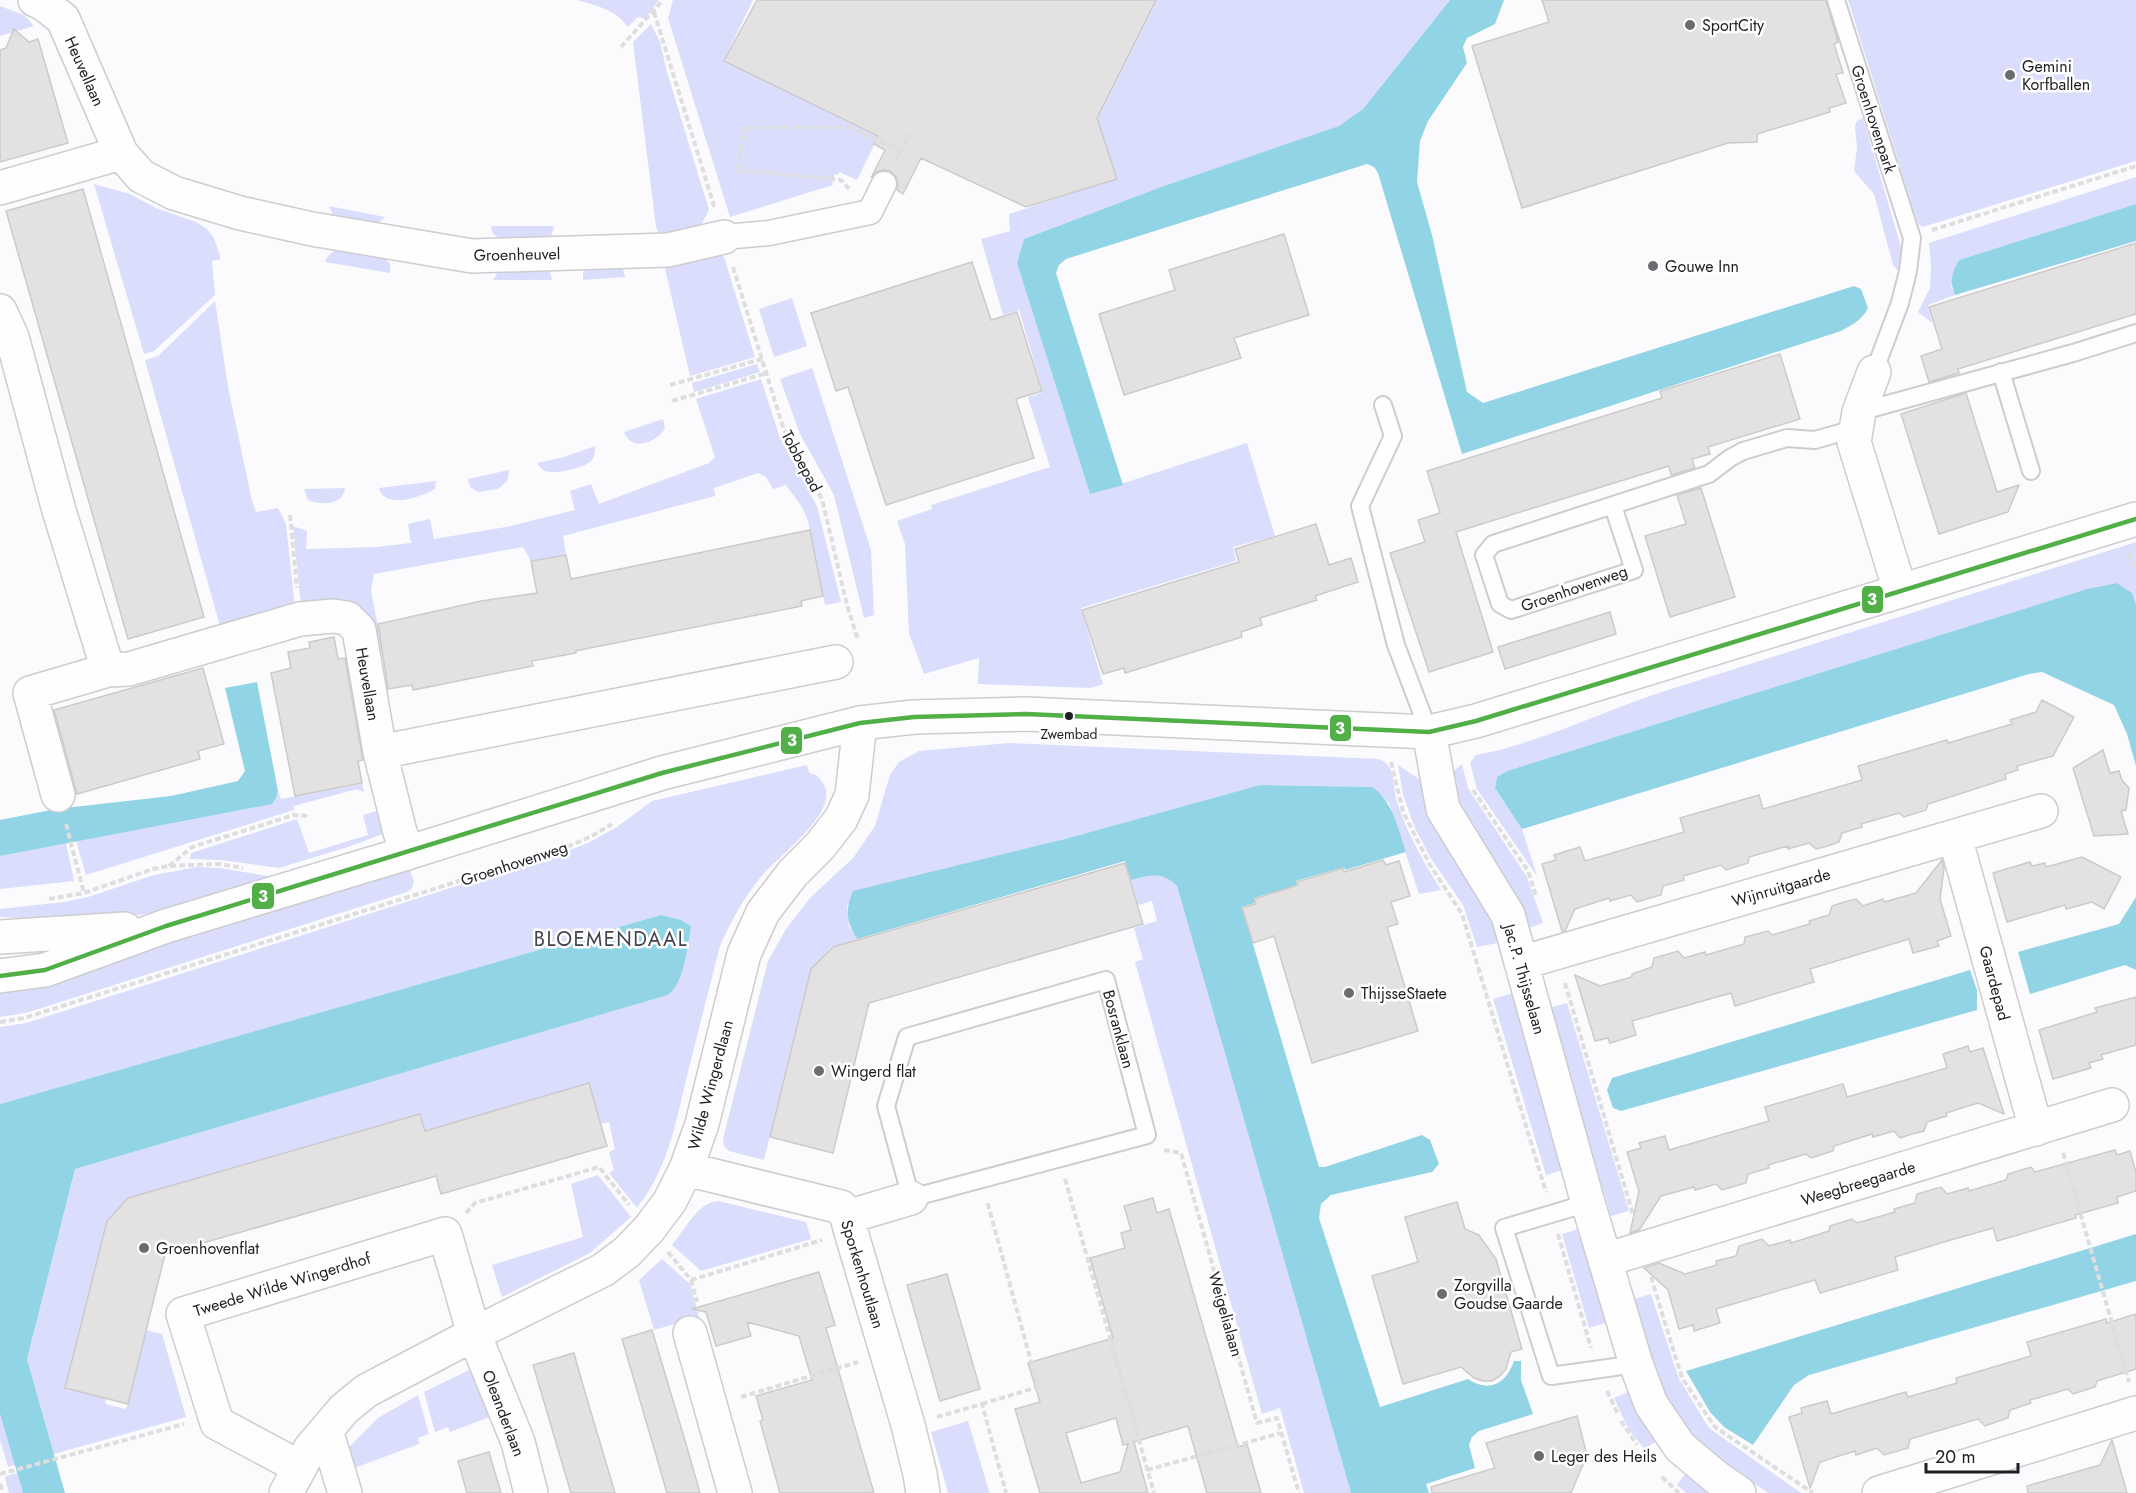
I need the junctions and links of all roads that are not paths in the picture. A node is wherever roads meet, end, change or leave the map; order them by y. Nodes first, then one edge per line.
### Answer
1 (35, 0) edge
2 (1836, 0) edge
3 (121, 153) junction
4 (884, 184) dead end
5 (0, 188) edge
6 (240, 213) joint
7 (724, 237) joint
8 (0, 311) edge
9 (2136, 333) edge
10 (1874, 372) joint
11 (2001, 372) junction
12 (1383, 405) dead end
13 (1858, 420) junction
14 (2031, 471) dead end
15 (1613, 506) junction
16 (2136, 519) edge
17 (1900, 590) junction
18 (848, 653) road end
19 (108, 670) junction
20 (860, 723) junction
21 (1429, 732) junction
22 (381, 752) junction
23 (58, 795) dead end
24 (2041, 811) dead end
25 (1955, 837) junction
26 (407, 853) junction
27 (166, 926) junction
28 (0, 937) edge
29 (1521, 963) junction
30 (0, 976) edge
31 (2112, 1106) dead end
32 (2045, 1126) junction
33 (686, 1168) junction
34 (911, 1198) junction
35 (1588, 1203) junction
36 (847, 1217) junction
37 (1605, 1260) junction
38 (690, 1333) dead end
39 (474, 1334) junction
40 (1636, 1364) junction
41 (2132, 1414) edge
42 (326, 1430) junction
43 (292, 1480) edge
44 (345, 1493) edge
45 (531, 1493) edge
46 (735, 1493) edge
47 (923, 1493) edge
48 (1739, 1493) edge
49 (1879, 1493) edge

1 - 3 street, Heuvellaan
2 - 10 lane, Groenhovenpark
3 - 5 street
3 - 6 street, Heuvellaan
4 - 7 street
6 - 7 street, Groenheuvel
8 - 19 street
9 - 11 lane, Groenhovenweg
10 - 13 street
11 - 13 lane, Groenhovenweg
11 - 14 lane
12 - 21 lane
13 - 15 lane, Groenhovenweg
13 - 17 street
15 - 15 lane, Groenhovenweg
16 - 17 street
17 - 21 street
18 - 22 street
19 - 22 street, Heuvellaan
19 - 23 street, Heuvellaan
20 - 21 street
20 - 26 street
20 - 33 street, Wilde Wingerdlaan
21 - 29 street, Jac.P. Thijsselaan
22 - 26 street, Heuvellaan
24 - 25 street, Wijnruitgaarde
25 - 29 street, Wijnruitgaarde
25 - 32 street, Gaardepad
26 - 27 street
27 - 28 street
27 - 30 street
29 - 35 street, Jac.P. Thijsselaan
31 - 32 street, Weegbreegaarde
32 - 37 street, Weegbreegaarde
33 - 36 street, Sporkenhoutlaan
33 - 39 street, Wilde Wingerdlaan
34 - 34 lane, Bosranklaan
34 - 36 street
35 - 37 street, Jac.P. Thijsselaan
35 - 40 lane
36 - 47 street, Sporkenhoutlaan
37 - 40 street, Jac.P. Thijsselaan
38 - 46 street
39 - 42 street, Wilde Wingerdlaan
39 - 43 street, Tweede Wilde Wingerdhof
39 - 45 street, Oleanderlaan
40 - 48 street, Jac.P. Thijsselaan
41 - 49 street
42 - 43 street, Wilde Wingerdlaan
42 - 44 street

